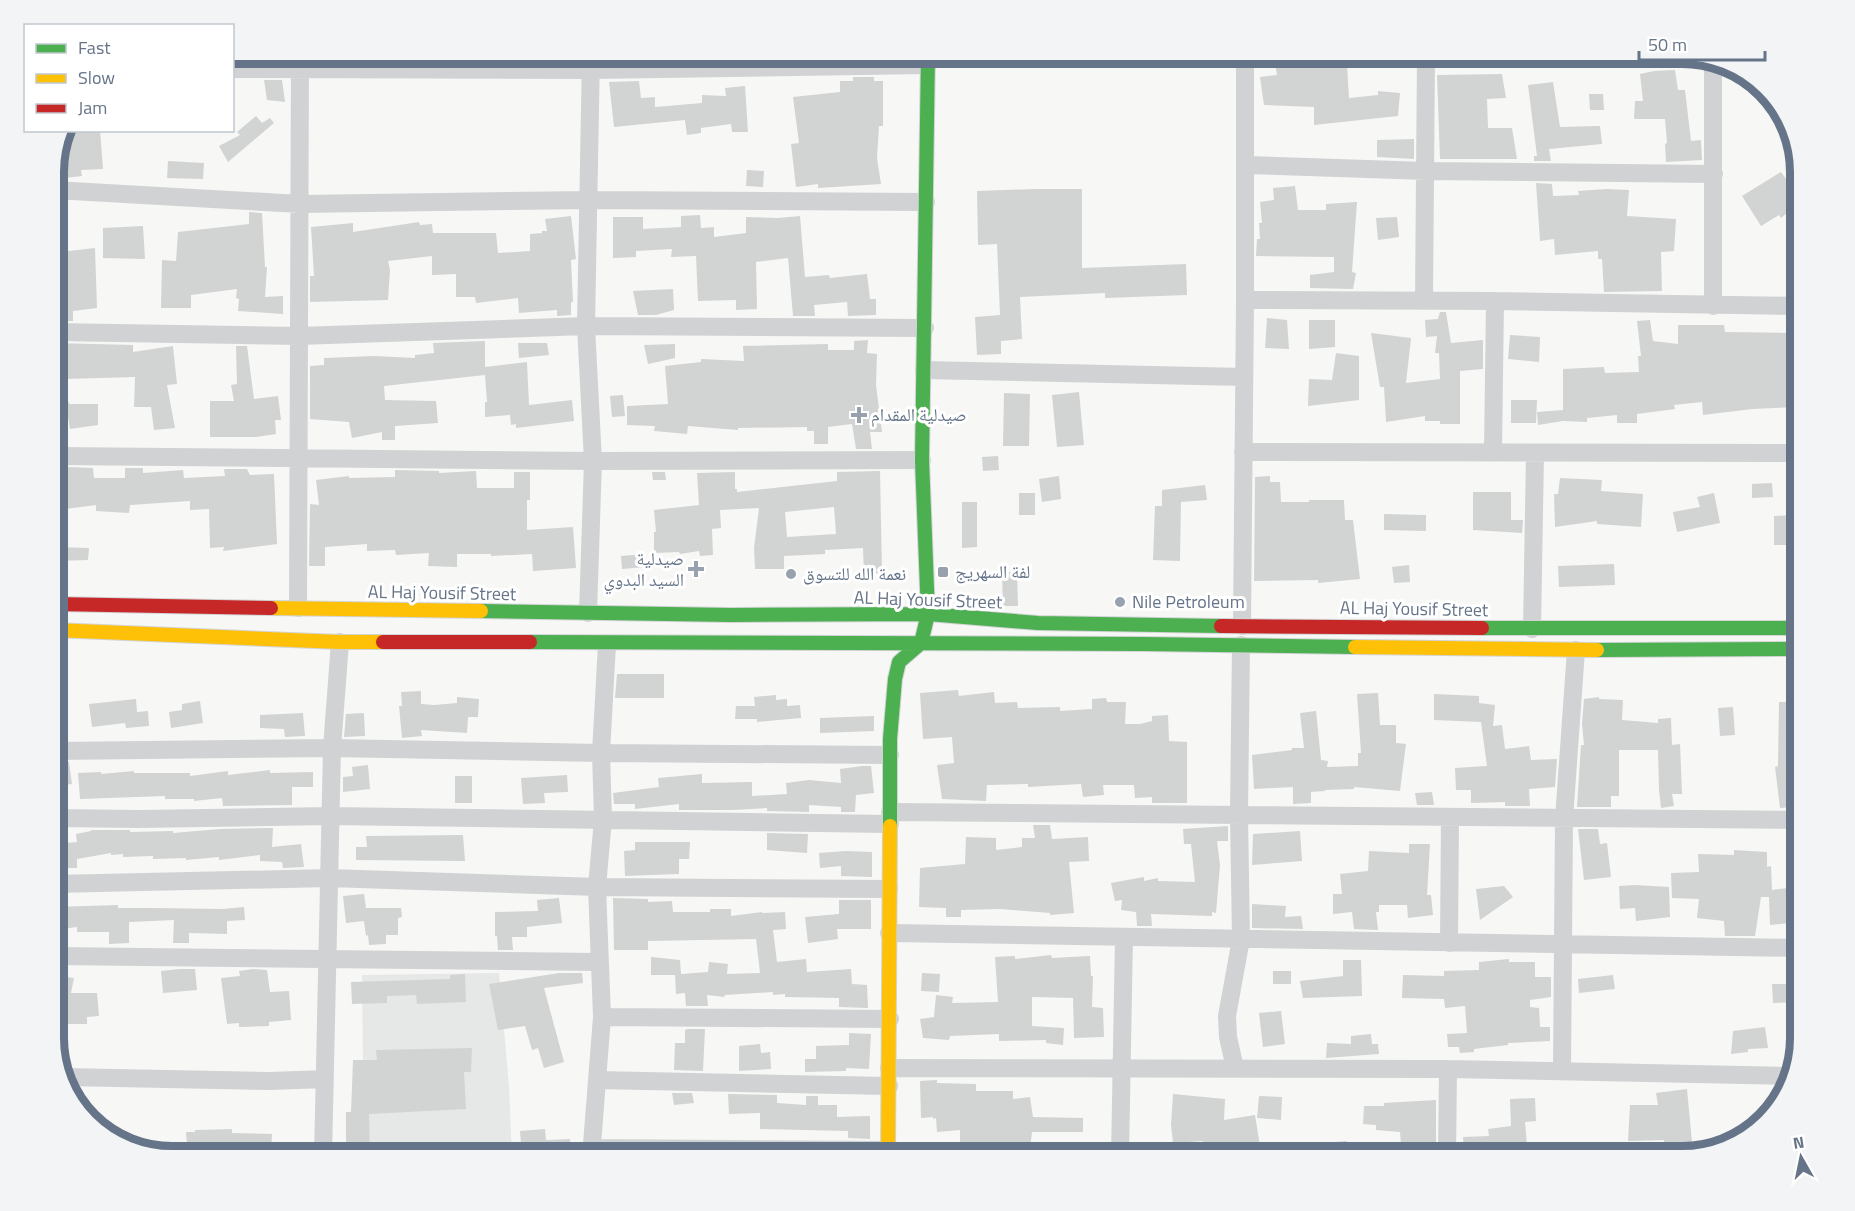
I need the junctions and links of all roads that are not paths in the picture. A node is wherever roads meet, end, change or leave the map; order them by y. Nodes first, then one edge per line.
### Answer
1 (928, 64) edge
2 (1245, 64) edge
3 (1426, 64) edge
4 (272, 65) edge
5 (300, 65) edge
6 (591, 65) edge
7 (234, 69) edge
8 (1713, 69) edge
9 (1246, 165) junction
10 (1426, 171) junction
11 (1714, 174) junction
12 (65, 191) edge
13 (589, 200) junction
14 (926, 202) junction
15 (300, 204) junction
16 (1245, 300) junction
17 (1424, 300) junction
18 (1495, 300) junction
19 (1713, 306) junction
20 (1790, 306) edge
21 (586, 326) junction
22 (925, 328) junction
23 (65, 332) edge
24 (299, 336) junction
25 (924, 370) junction
26 (1244, 377) junction
27 (1243, 452) junction
28 (1493, 452) junction
29 (1535, 453) junction
30 (1790, 453) edge
31 (65, 456) edge
32 (300, 458) junction
33 (922, 460) junction
34 (593, 461) junction
35 (65, 604) edge
36 (298, 608) junction
37 (588, 613) junction
38 (928, 614) junction
39 (1242, 626) junction
40 (1790, 628) edge
41 (1532, 629) junction
42 (65, 630) edge
43 (340, 642) junction
44 (921, 643) junction
45 (607, 644) junction
46 (1241, 645) junction
47 (1790, 649) edge
48 (1576, 650) junction
49 (332, 748) junction
50 (65, 751) edge
51 (601, 753) junction
52 (890, 755) junction
53 (1239, 814) junction
54 (330, 816) junction
55 (1450, 817) junction
56 (65, 818) edge
57 (890, 818) junction
58 (603, 819) junction
59 (1564, 819) junction
60 (1790, 820) edge
61 (329, 879) junction
62 (65, 884) edge
63 (597, 887) junction
64 (890, 889) junction
65 (889, 933) junction
66 (1124, 937) junction
67 (1241, 939) junction
68 (1449, 943) junction
69 (1563, 945) junction
70 (1790, 948) edge
71 (65, 956) edge
72 (327, 958) junction
73 (599, 962) junction
74 (602, 1017) junction
75 (890, 1019) junction
76 (1235, 1068) junction
77 (1122, 1069) junction
78 (1448, 1069) junction
79 (1562, 1071) junction
80 (1784, 1076) edge
81 (72, 1077) edge
82 (889, 1077) junction
83 (325, 1080) junction
84 (597, 1080) junction
85 (323, 1146) edge
86 (592, 1146) edge
87 (888, 1146) edge
88 (1120, 1146) edge
89 (1447, 1146) edge

1 - 14 main road
2 - 9 street
3 - 10 street
4 - 7 street
5 - 15 street
6 - 13 street
8 - 11 street
9 - 10 street
9 - 16 street
10 - 11 street
10 - 17 street
11 - 19 street
12 - 15 street
13 - 14 street
13 - 15 street
13 - 21 street
14 - 22 main road
15 - 24 street
16 - 17 street
16 - 26 street
17 - 18 street
18 - 19 street
18 - 28 street
19 - 20 street
21 - 22 street
21 - 24 street
21 - 34 street
22 - 25 main road
23 - 24 street
24 - 32 street
25 - 26 street
25 - 33 main road
26 - 27 street
27 - 28 street
27 - 39 street
28 - 29 street
29 - 30 street
29 - 41 street
31 - 32 street
32 - 34 street
32 - 36 street
33 - 34 street
33 - 38 main road
34 - 37 street
35 - 36 main road, AL Haj Yousif Street
36 - 37 main road, AL Haj Yousif Street
37 - 38 main road, AL Haj Yousif Street
38 - 39 main road, AL Haj Yousif Street
38 - 44 main road
39 - 41 main road, AL Haj Yousif Street
40 - 41 main road, AL Haj Yousif Street
42 - 43 main road
43 - 45 main road
43 - 49 street
44 - 45 main road
44 - 46 main road
44 - 52 main road
45 - 51 street
46 - 48 main road
46 - 53 street
47 - 48 main road
48 - 59 street
49 - 50 street
49 - 51 street
49 - 54 street
51 - 52 street
51 - 58 street
52 - 57 main road
53 - 55 street
53 - 57 street
53 - 67 street
54 - 56 street
54 - 58 street
54 - 61 street
55 - 59 street
55 - 68 street
57 - 58 street
57 - 64 main road
58 - 63 street
59 - 60 street
59 - 69 street
61 - 62 street
61 - 63 street
61 - 72 street
63 - 64 street
63 - 73 street
64 - 65 main road
65 - 66 street
65 - 75 main road
66 - 67 street
66 - 77 street
67 - 68 street
67 - 76 street
68 - 69 street
69 - 70 street
69 - 79 street
71 - 72 street
72 - 73 street
72 - 83 street
73 - 74 street
74 - 75 street
74 - 84 street
75 - 82 main road
76 - 77 street
76 - 78 street
77 - 82 street
77 - 88 street
78 - 79 street
78 - 89 street
79 - 80 street
81 - 83 street
82 - 84 street
82 - 87 main road
83 - 85 street
84 - 86 street

